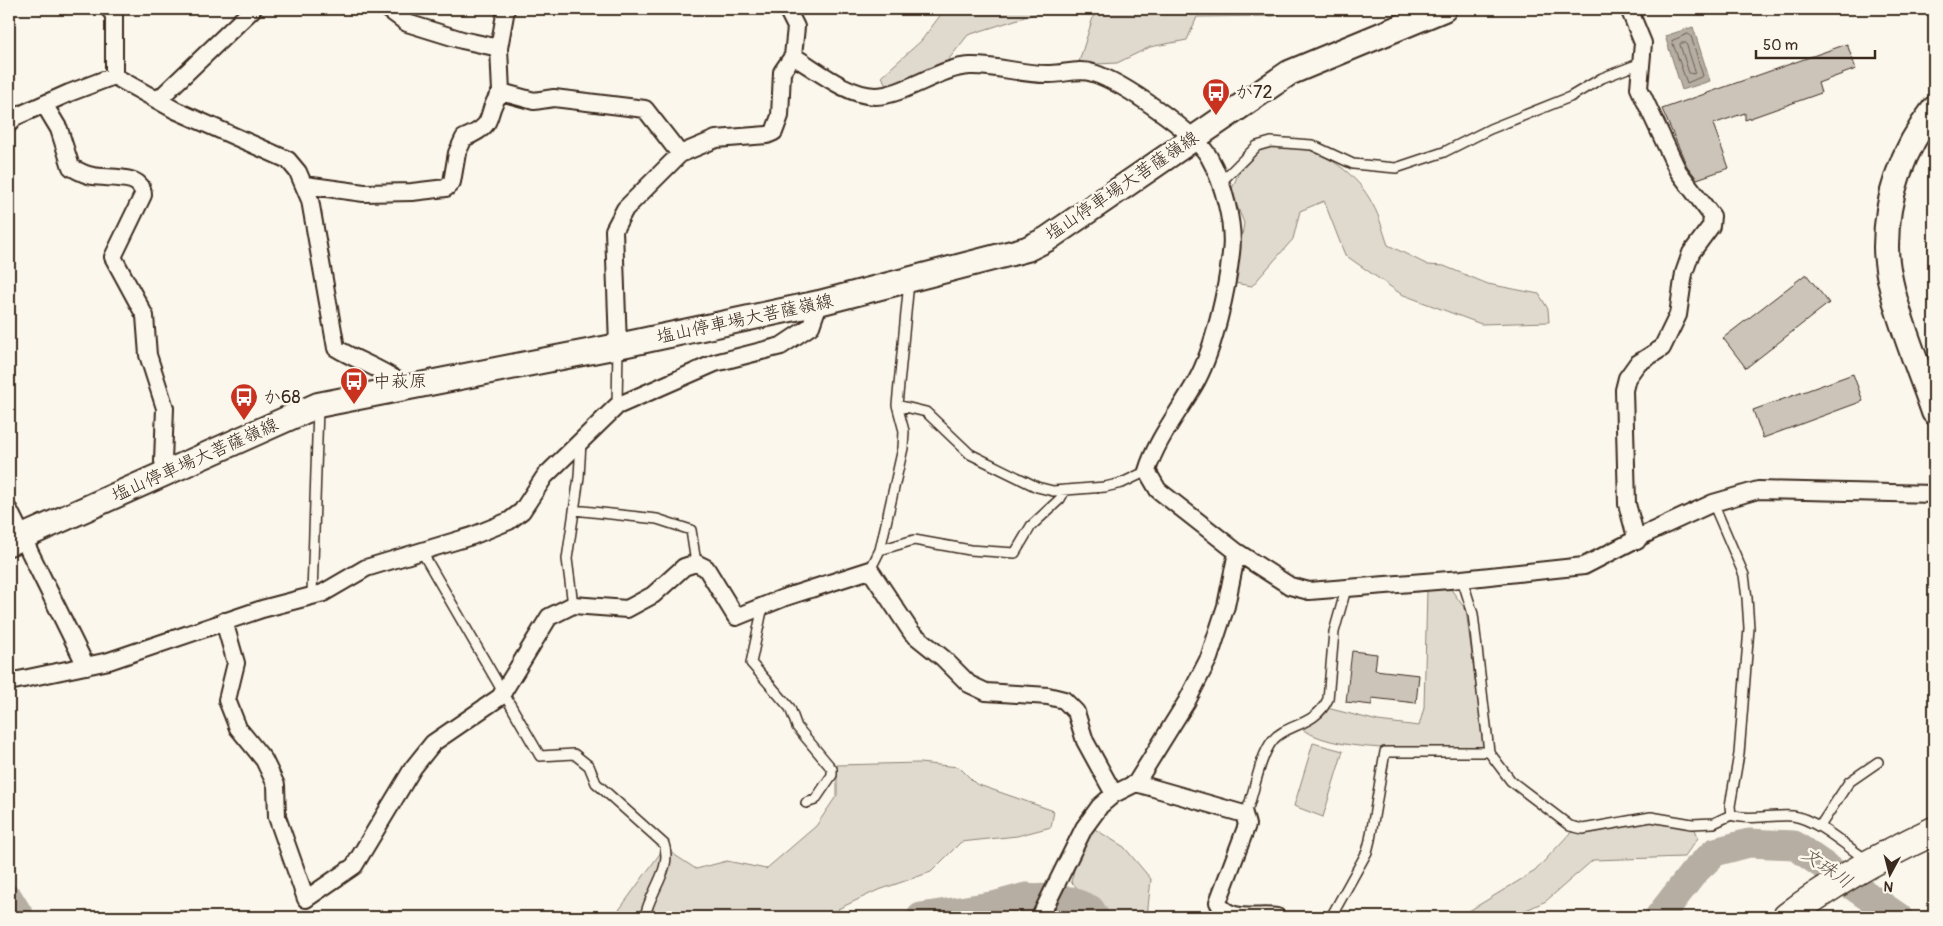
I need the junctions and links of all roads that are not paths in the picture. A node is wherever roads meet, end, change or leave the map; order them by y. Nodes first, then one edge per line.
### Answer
1 (109, 9) edge
2 (253, 9) edge
3 (388, 9) edge
4 (506, 9) edge
5 (787, 9) edge
6 (1444, 9) edge
7 (1629, 9) edge
8 (499, 48) junction
9 (793, 56) junction
10 (1641, 63) junction
11 (114, 76) junction
12 (501, 92) junction
13 (158, 100) junction
14 (44, 104) junction
15 (1934, 109) edge
16 (11, 118) edge
17 (1193, 138) junction
18 (680, 154) junction
19 (1219, 184) junction
20 (305, 185) junction
21 (909, 281) junction
22 (819, 303) junction
23 (618, 346) junction
24 (406, 386) junction
25 (318, 404) junction
26 (898, 405) junction
27 (617, 406) junction
28 (1934, 412) edge
29 (581, 441) junction
30 (1147, 471) junction
31 (167, 472) junction
32 (1065, 490) junction
33 (1934, 494) edge
34 (1713, 502) junction
35 (9, 510) edge
36 (574, 510) junction
37 (15, 540) edge
38 (1637, 540) junction
39 (880, 550) junction
40 (422, 552) junction
41 (1237, 552) junction
42 (696, 563) junction
43 (870, 570) junction
44 (1462, 580) junction
45 (1346, 588) junction
46 (312, 595) junction
47 (573, 605) junction
48 (763, 606) junction
49 (224, 621) junction
50 (86, 666) junction
51 (9, 682) edge
52 (503, 693) junction
53 (1489, 752) junction
54 (1878, 762) dead end
55 (1136, 784) junction
56 (1114, 794) junction
57 (806, 803) dead end
58 (1244, 814) junction
59 (1731, 815) junction
60 (1820, 826) junction
61 (1934, 831) edge
62 (1871, 862) junction
63 (645, 917) edge
64 (1040, 917) edge
65 (1277, 917) edge
66 (1331, 917) edge
67 (1787, 917) edge

1 - 11 street
2 - 13 street
3 - 8 street
4 - 8 street
5 - 9 street
6 - 17 main road, 塩山停車場大菩薩嶺線
7 - 10 street
8 - 12 street
9 - 17 street
9 - 18 street
10 - 19 lane
10 - 38 street
11 - 13 street
11 - 14 street
12 - 18 street
12 - 20 street
13 - 20 street
14 - 16 street
14 - 31 street
15 - 28 main road
17 - 19 street
17 - 21 main road, 塩山停車場大菩薩嶺線
18 - 23 street
19 - 30 street
20 - 24 street
21 - 22 main road, 塩山停車場大菩薩嶺線
21 - 26 lane
22 - 23 main road, 塩山停車場大菩薩嶺線
22 - 27 street
23 - 24 main road, 塩山停車場大菩薩嶺線
23 - 27 lane
24 - 25 main road, 塩山停車場大菩薩嶺線
25 - 31 main road, 塩山停車場大菩薩嶺線
25 - 46 lane
26 - 32 lane
26 - 39 lane
27 - 29 street
29 - 36 lane
29 - 40 street
30 - 32 lane
30 - 41 street
31 - 37 main road, 塩山停車場大菩薩嶺線
32 - 39 lane
33 - 34 street
34 - 38 street
34 - 59 lane
35 - 37 street
36 - 42 lane
36 - 47 lane
37 - 50 street
38 - 44 street
39 - 43 lane
40 - 46 street
40 - 52 lane
41 - 45 street
41 - 55 street
42 - 47 street
42 - 48 street
43 - 48 street
43 - 56 street
44 - 45 street
44 - 53 lane
45 - 58 lane
46 - 49 street
47 - 52 street
48 - 57 lane
49 - 50 street
49 - 52 street
50 - 51 street
52 - 63 lane
53 - 59 lane
53 - 66 lane
54 - 60 lane
55 - 56 street
55 - 58 street
56 - 64 street
58 - 65 street
59 - 60 lane
60 - 62 lane
61 - 62 highway
62 - 67 highway

